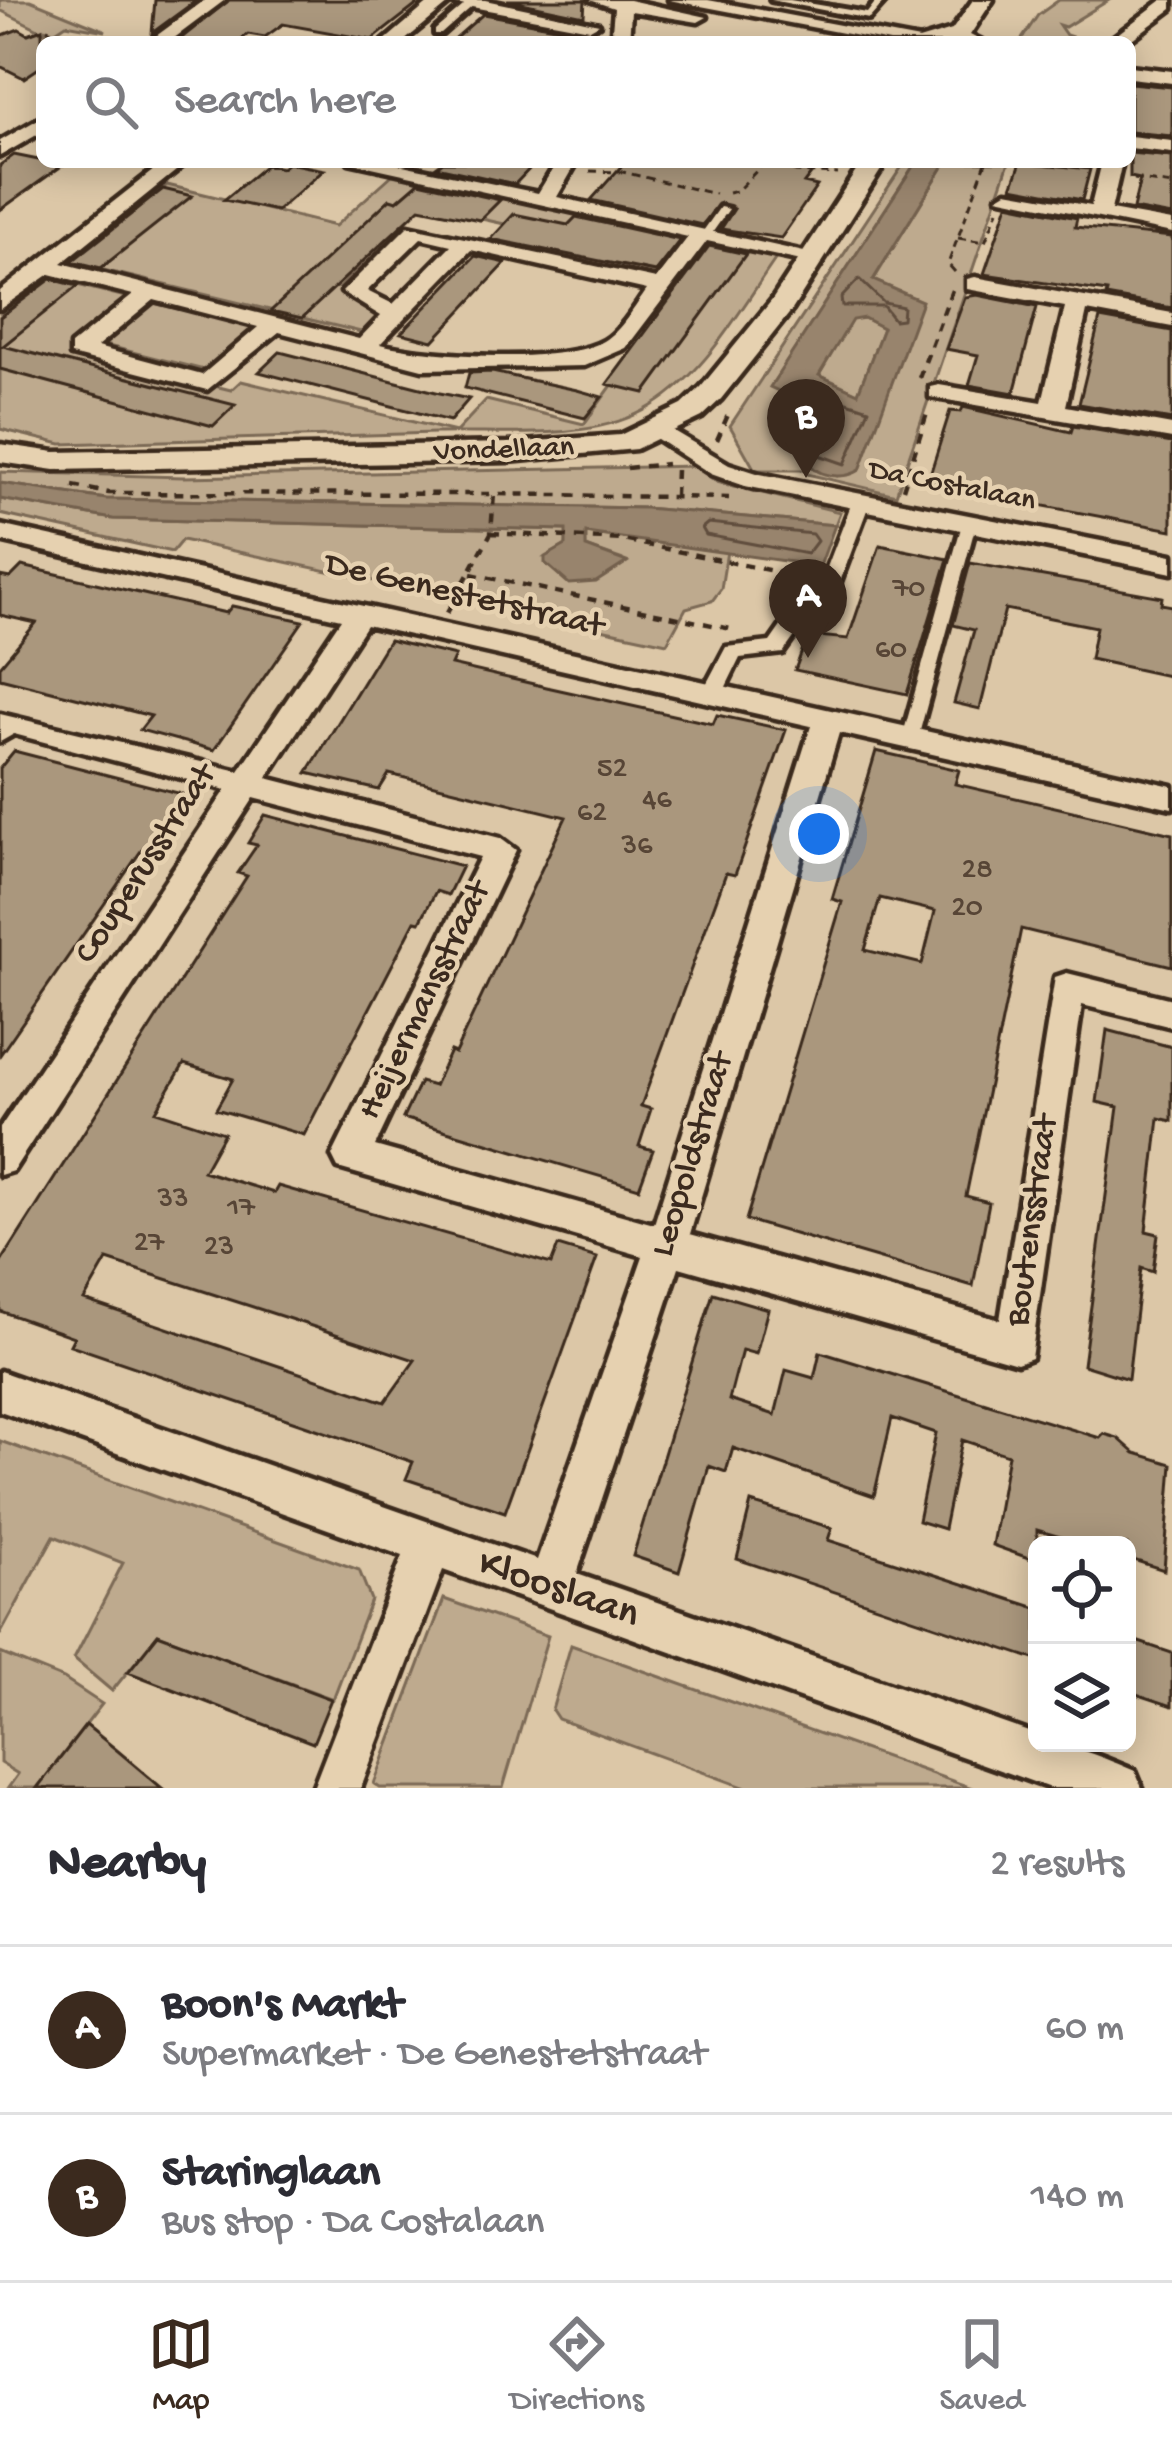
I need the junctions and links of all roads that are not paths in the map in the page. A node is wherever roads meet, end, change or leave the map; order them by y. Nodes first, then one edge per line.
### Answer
1 (216, 0) edge
2 (442, 0) edge
3 (599, 0) edge
4 (678, 0) edge
5 (775, 0) edge
6 (882, 0) edge
7 (983, 0) edge
8 (464, 2) edge
9 (1172, 2) edge
10 (720, 3) edge
11 (623, 4) junction
12 (590, 24) dead end
13 (438, 32) dead end
14 (165, 36) edge
15 (399, 36) edge
16 (620, 36) edge
17 (805, 36) edge
18 (891, 36) edge
19 (967, 36) edge
20 (1124, 36) edge
21 (1136, 58) edge
22 (1172, 62) edge
23 (1136, 73) edge
24 (1172, 77) edge
25 (0, 125) edge
26 (34, 127) edge
27 (1136, 143) edge
28 (1172, 147) edge
29 (0, 150) edge
30 (169, 168) edge
31 (387, 168) edge
32 (564, 168) edge
33 (870, 168) edge
34 (1111, 168) edge
35 (1007, 197) dead end
36 (544, 201) junction
37 (724, 209) dead end
38 (1100, 212) junction
39 (1172, 227) edge
40 (704, 234) junction
41 (466, 242) junction
42 (811, 256) junction
43 (46, 266) junction
44 (975, 284) dead end
45 (663, 287) junction
46 (147, 295) junction
47 (0, 302) edge
48 (1077, 302) junction
49 (395, 315) junction
50 (1172, 320) edge
51 (274, 325) junction
52 (363, 348) junction
53 (932, 394) road end
54 (1052, 412) junction
55 (660, 430) junction
56 (1172, 432) edge
57 (0, 453) edge
58 (861, 502) junction
59 (969, 524) junction
60 (0, 533) edge
61 (1172, 564) edge
62 (358, 614) junction
63 (712, 694) junction
64 (827, 720) junction
65 (0, 731) edge
66 (910, 738) junction
67 (248, 783) junction
68 (1172, 797) edge
69 (1172, 1013) edge
70 (0, 1159) edge
71 (668, 1245) junction
72 (0, 1390) edge
73 (429, 1547) junction
74 (550, 1587) junction
75 (337, 1788) edge
76 (1118, 1788) edge

1 - 14 street
2 - 15 street
3 - 11 street
4 - 10 street
5 - 6 lane
7 - 19 street
8 - 12 street
8 - 13 lane
9 - 20 street
10 - 18 street
11 - 16 street
11 - 17 street
21 - 22 street
23 - 24 street
25 - 26 street
26 - 29 street
27 - 28 street
30 - 43 street
31 - 36 street
32 - 36 street
33 - 42 street, Vondellaan
34 - 38 street
35 - 38 street
36 - 40 street
37 - 40 lane
38 - 39 street
40 - 42 street
40 - 45 street
41 - 45 street
41 - 49 street
41 - 49 street
42 - 55 street, Vondellaan
43 - 46 street
43 - 47 street
44 - 48 street
45 - 52 street
46 - 51 street
46 - 51 street
48 - 50 street
48 - 54 street
49 - 52 street
51 - 52 street
53 - 54 street
54 - 56 street
55 - 57 street, Vondellaan
55 - 58 street, Da Costalaan
58 - 59 street, Da Costalaan
58 - 63 street
59 - 61 street, Da Costalaan
59 - 66 lane
60 - 62 street, De Genestetstraat
62 - 63 street, De Genestetstraat
62 - 67 street, Couperusstraat
63 - 64 street, De Genestetstraat
64 - 66 street, De Genestetstraat
64 - 71 street, Leopoldstraat
65 - 67 street
66 - 68 street, De Genestetstraat
67 - 70 street, Couperusstraat
67 - 71 street, Heijermansstraat
69 - 71 street, Boutensstraat
71 - 74 street, Leopoldstraat
72 - 73 street, Klooslaan
73 - 74 street, Klooslaan
73 - 75 street
74 - 76 street, Klooslaan

